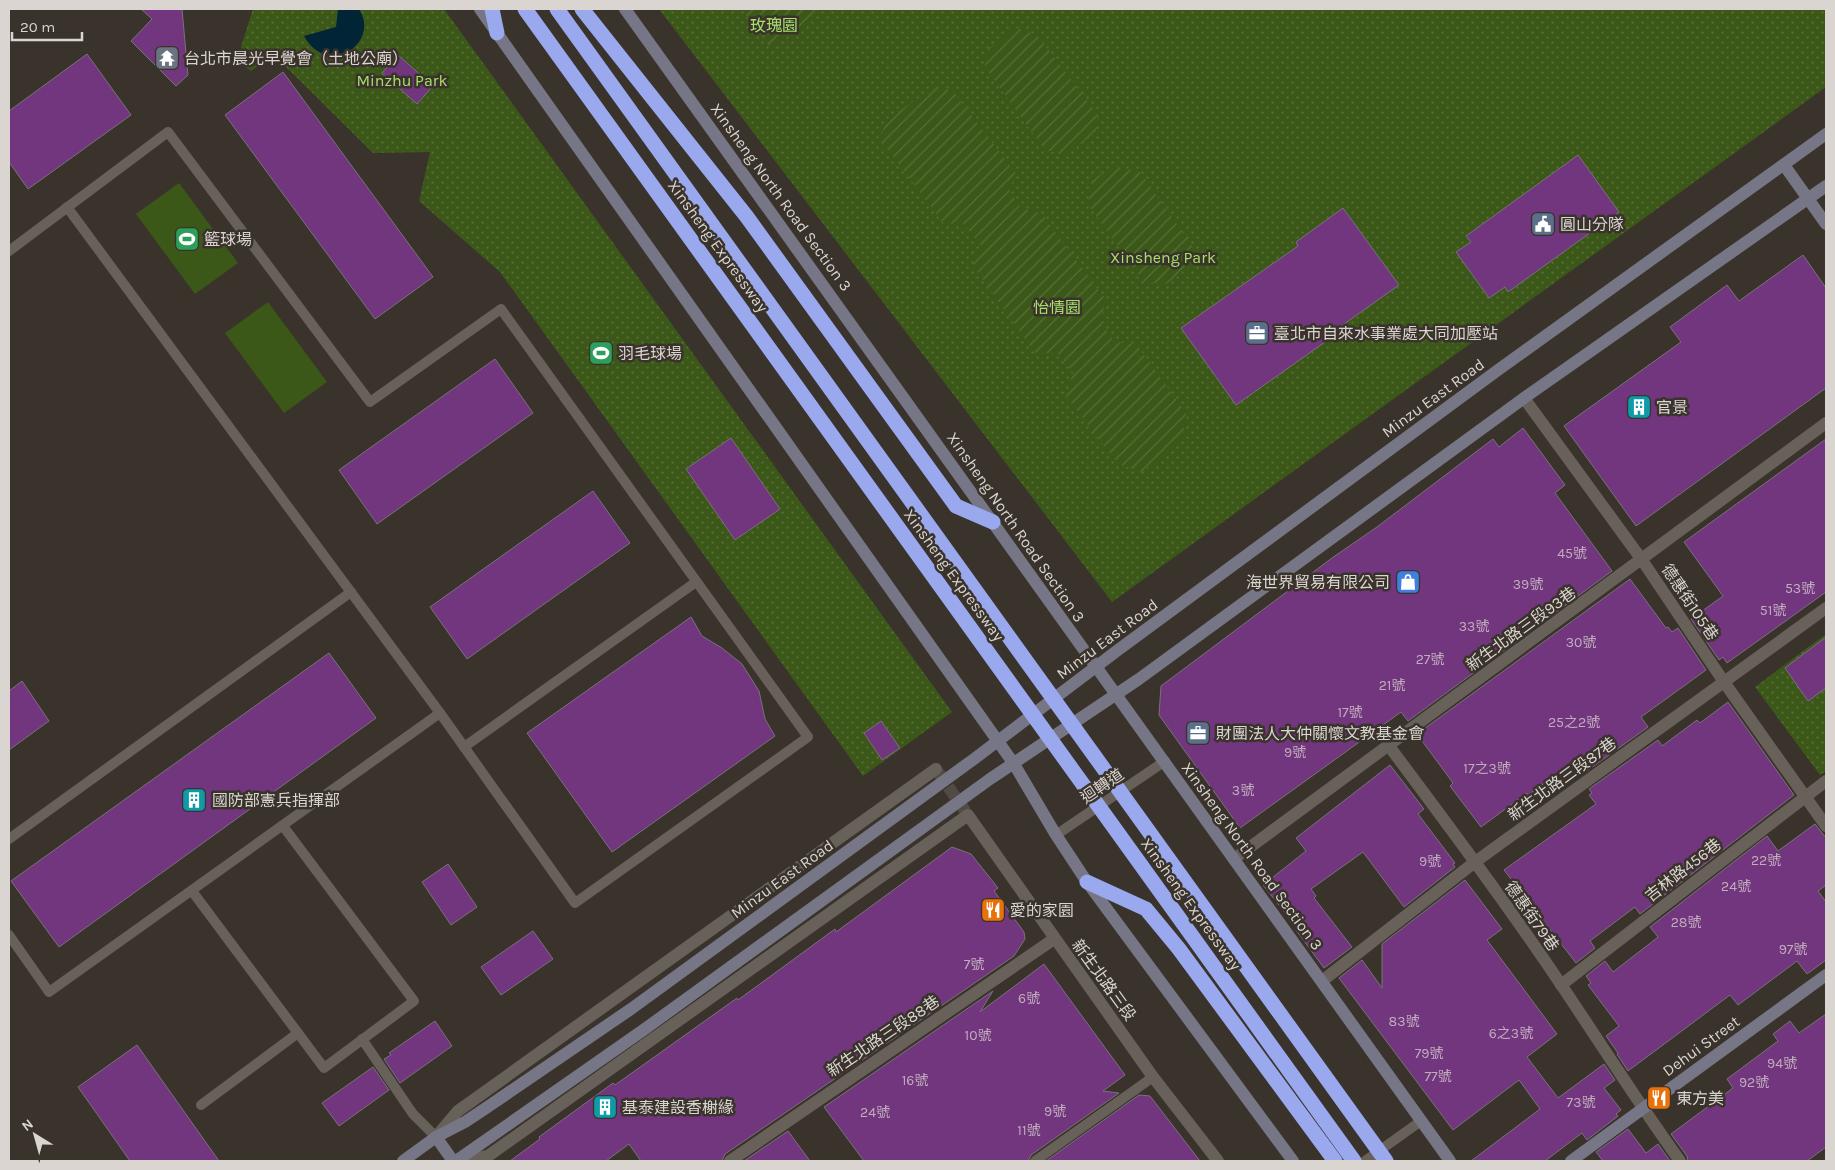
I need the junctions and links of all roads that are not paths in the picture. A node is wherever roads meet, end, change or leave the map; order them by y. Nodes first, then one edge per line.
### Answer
1 (480, 9) edge
2 (492, 9) edge
3 (525, 9) edge
4 (558, 9) edge
5 (582, 9) edge
6 (625, 9) edge
7 (497, 33) junction
8 (1826, 134) edge
9 (1784, 165) junction
10 (1826, 186) edge
11 (1808, 199) junction
12 (67, 207) junction
13 (1826, 224) edge
14 (9, 251) edge
15 (1524, 398) junction
16 (1826, 423) edge
17 (993, 522) junction
18 (1642, 560) junction
19 (696, 582) junction
20 (351, 592) junction
21 (1826, 608) edge
22 (1097, 666) junction
23 (1724, 682) junction
24 (1116, 695) junction
25 (440, 713) junction
26 (998, 741) junction
27 (1389, 746) junction
28 (464, 747) junction
29 (1165, 761) junction
30 (1014, 764) junction
31 (936, 769) dead end
32 (1826, 781) edge
33 (1806, 796) junction
34 (283, 826) junction
35 (1826, 826) edge
36 (1056, 835) junction
37 (9, 839) edge
38 (1234, 859) junction
39 (1475, 862) junction
40 (1087, 882) junction
41 (192, 891) junction
42 (9, 935) edge
43 (1054, 939) junction
44 (1826, 975) edge
45 (1322, 981) junction
46 (1561, 985) junction
47 (298, 1033) junction
48 (362, 1040) junction
49 (1153, 1077) junction
50 (201, 1105) dead end
51 (1642, 1109) junction
52 (1421, 1121) junction
53 (436, 1137) junction
54 (402, 1161) edge
55 (455, 1161) edge
56 (461, 1161) edge
57 (730, 1161) edge
58 (1035, 1161) edge
59 (1218, 1161) edge
60 (1293, 1161) edge
61 (1335, 1161) edge
62 (1354, 1161) edge
63 (1366, 1161) edge
64 (1386, 1161) edge
65 (1450, 1161) edge
66 (1571, 1161) edge
67 (1680, 1161) edge

1 - 7 street
2 - 7 highway
3 - 62 highway, Xinsheng Expressway
4 - 64 highway, Xinsheng Expressway
5 - 17 highway
6 - 17 street, Xinsheng North Road Section 3
7 - 26 street
8 - 9 street, Minzu East Road
9 - 11 street
9 - 22 street, Minzu East Road
10 - 11 street
11 - 13 street
11 - 15 street
12 - 14 lane
12 - 19 lane
12 - 20 lane
15 - 18 street, 德惠街105巷
15 - 24 street
16 - 18 street, 新生北路三段93巷
17 - 22 street, Xinsheng North Road Section 3
18 - 23 street, 德惠街105巷
18 - 27 street, 新生北路三段93巷
19 - 28 lane
19 - 28 lane
20 - 25 lane
20 - 37 lane
21 - 23 street, 新生北路三段87巷
22 - 24 street, Xinsheng North Road Section 3
22 - 26 street, Minzu East Road
23 - 33 street, 德惠街105巷
23 - 39 street, 新生北路三段87巷
24 - 29 street, Xinsheng North Road Section 3
24 - 30 street
25 - 28 lane
25 - 34 lane
26 - 30 street
26 - 53 street, Minzu East Road
27 - 38 street, 新生北路三段93巷
27 - 39 street, 德惠街79巷
29 - 36 lane, 迴轉道
29 - 38 street, Xinsheng North Road Section 3
30 - 36 street
30 - 55 street
31 - 53 street
32 - 33 street, 吉林路456巷
33 - 35 street, 德惠街105巷
33 - 46 street, 吉林路456巷
34 - 41 lane
34 - 48 lane
36 - 40 street
38 - 45 street, Xinsheng North Road Section 3
39 - 45 street, 新生北路三段87巷
39 - 46 street, 德惠街79巷
40 - 60 street
40 - 61 highway
41 - 42 lane
41 - 47 lane
43 - 49 street, 新生北路三段
43 - 56 street, 新生北路三段
43 - 57 street, 新生北路三段88巷
44 - 51 street, Dehui Street
45 - 52 street, Xinsheng North Road Section 3
46 - 51 street, 德惠街79巷
47 - 48 lane
47 - 50 lane
48 - 53 lane
49 - 58 lane
49 - 59 street, 新生北路三段
51 - 66 street, Dehui Street
51 - 67 street, 德惠街79巷
52 - 63 lane
52 - 65 street, Xinsheng North Road Section 3
53 - 54 street, Minzu East Road
53 - 55 street

